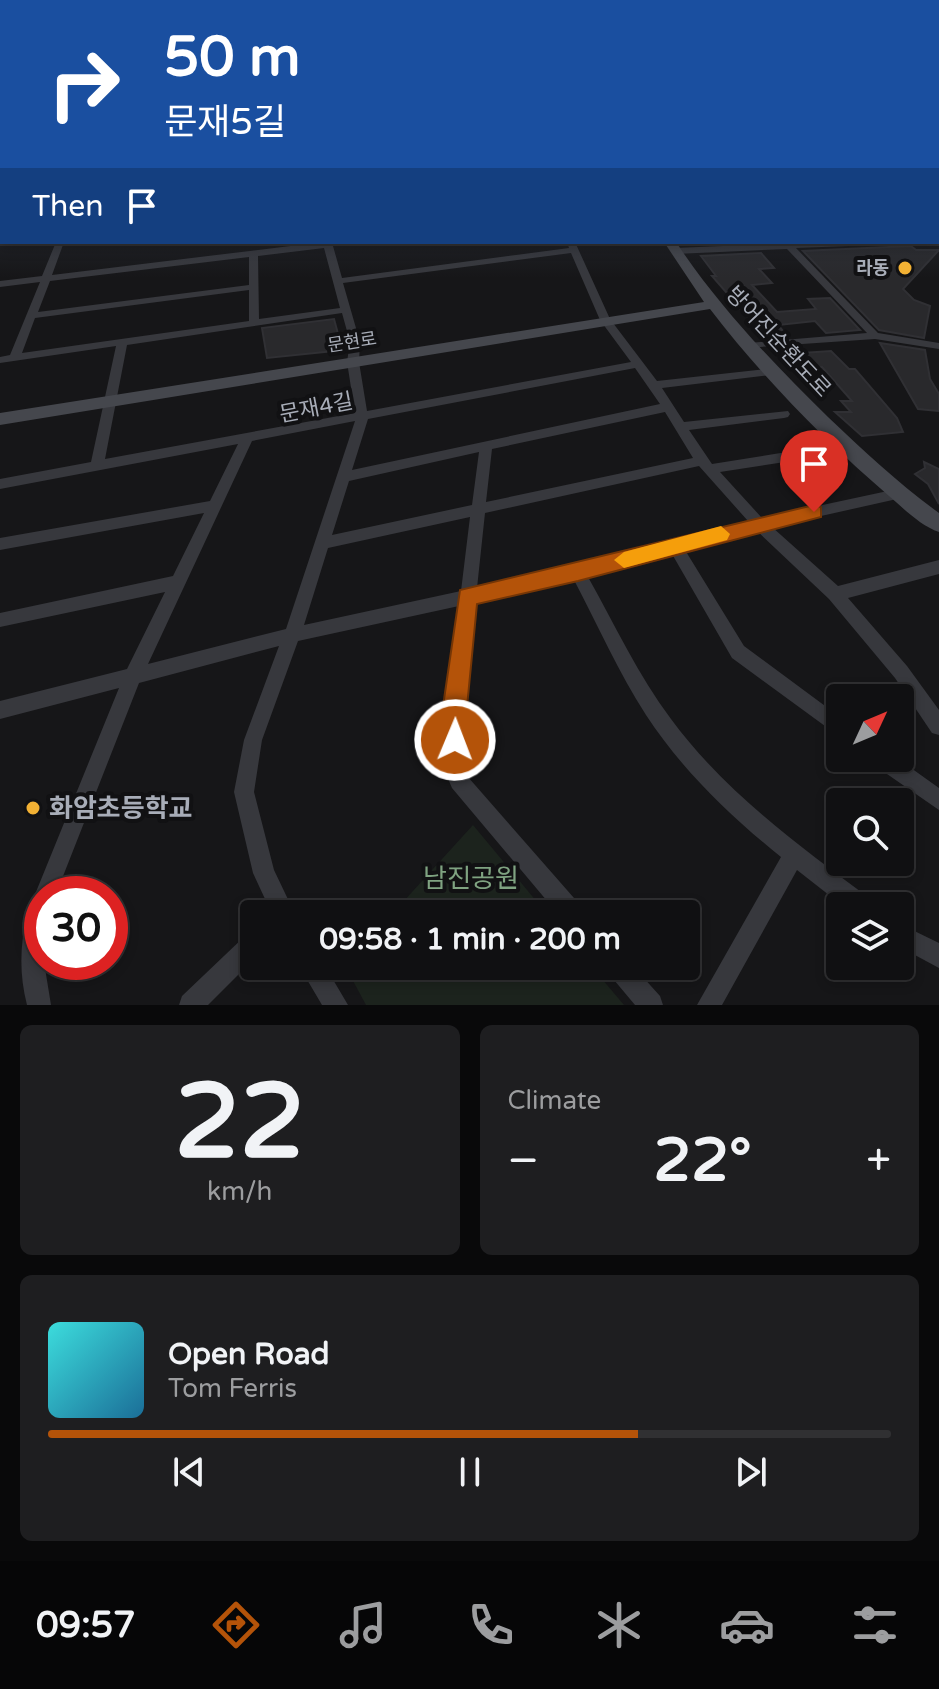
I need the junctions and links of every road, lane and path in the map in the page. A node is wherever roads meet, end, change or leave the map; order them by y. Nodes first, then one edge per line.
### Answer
1 (59, 244) edge
2 (320, 244) edge
3 (327, 244) edge
4 (832, 244) edge
5 (572, 246) edge
6 (672, 246) edge
7 (789, 246) junction
8 (253, 253) junction
9 (44, 279) junction
10 (337, 281) junction
11 (0, 284) edge
12 (253, 287) junction
13 (711, 305) junction
14 (344, 310) junction
15 (30, 316) junction
16 (605, 320) junction
17 (254, 323) junction
18 (875, 336) junction
19 (122, 342) junction
20 (748, 346) junction
21 (939, 346) edge
22 (15, 357) junction
23 (0, 360) edge
24 (353, 362) junction
25 (638, 364) junction
26 (771, 371) junction
27 (654, 385) junction
28 (113, 401) junction
29 (667, 407) junction
30 (784, 414) dead end
31 (0, 419) edge
32 (362, 419) junction
33 (679, 427) junction
34 (246, 440) junction
35 (486, 446) junction
36 (824, 451) dead end
37 (706, 465) junction
38 (97, 467) junction
39 (343, 477) junction
40 (0, 484) edge
41 (897, 494) junction
42 (214, 506) junction
43 (479, 509) junction
44 (759, 524) junction
45 (939, 524) edge
46 (322, 543) junction
47 (0, 544) edge
48 (675, 546) junction
49 (939, 567) edge
50 (578, 573) junction
51 (178, 582) junction
52 (835, 594) junction
53 (467, 597) junction
54 (0, 620) edge
55 (292, 635) junction
56 (132, 678) junction
57 (0, 710) edge
58 (826, 718) edge
59 (939, 726) edge
60 (900, 772) edge
61 (939, 800) edge
62 (793, 856) junction
63 (52, 876) edge
64 (842, 892) edge
65 (277, 900) edge
66 (561, 900) edge
67 (914, 943) edge
68 (939, 956) edge
69 (240, 957) edge
70 (36, 980) edge
71 (320, 980) edge
72 (629, 980) edge
73 (39, 1005) edge
74 (191, 1005) edge
75 (336, 1005) edge
76 (651, 1005) edge
77 (709, 1005) edge

1 - 9 street
2 - 8 street
3 - 10 street
4 - 7 street
5 - 10 street
5 - 16 street
6 - 7 street
6 - 13 street, 방어진순환도로
7 - 18 street
8 - 9 street
8 - 12 street
9 - 11 street
9 - 15 street
10 - 14 street
12 - 15 street
12 - 17 street
13 - 16 street, 문현로
13 - 20 street, 방어진순환도로
14 - 17 street
14 - 24 street
15 - 22 street
16 - 24 street, 문현로
16 - 25 street
17 - 19 street
18 - 20 street
18 - 21 street
19 - 22 street
19 - 28 street
20 - 26 street, 방어진순환도로
22 - 23 street
24 - 28 street, 문현로
24 - 32 street
25 - 27 street
25 - 32 street, 문재4길
26 - 27 street
26 - 41 street, 방어진순환도로
27 - 29 street
28 - 31 street, 문현로
28 - 38 street
29 - 33 street
29 - 35 street
30 - 33 street
32 - 34 street, 문재4길
32 - 39 street
33 - 37 street
34 - 38 street, 문재4길
34 - 42 street
35 - 39 street
35 - 43 street
36 - 37 street
37 - 43 street
37 - 44 street
38 - 40 street, 문재4길
39 - 46 street
41 - 44 street
41 - 45 street, 방어진순환도로
42 - 47 street
42 - 51 street
43 - 46 street
43 - 53 street
44 - 48 street
44 - 52 street
46 - 55 street
48 - 50 street
48 - 58 street
49 - 52 street
50 - 53 street
50 - 62 street
51 - 54 street
51 - 56 street
52 - 59 street
53 - 55 street
53 - 66 street
55 - 56 street
55 - 65 street
56 - 57 street
56 - 63 street
60 - 61 street
62 - 64 street
62 - 77 street
67 - 68 street
69 - 74 street
70 - 73 street
71 - 75 street
72 - 76 street

